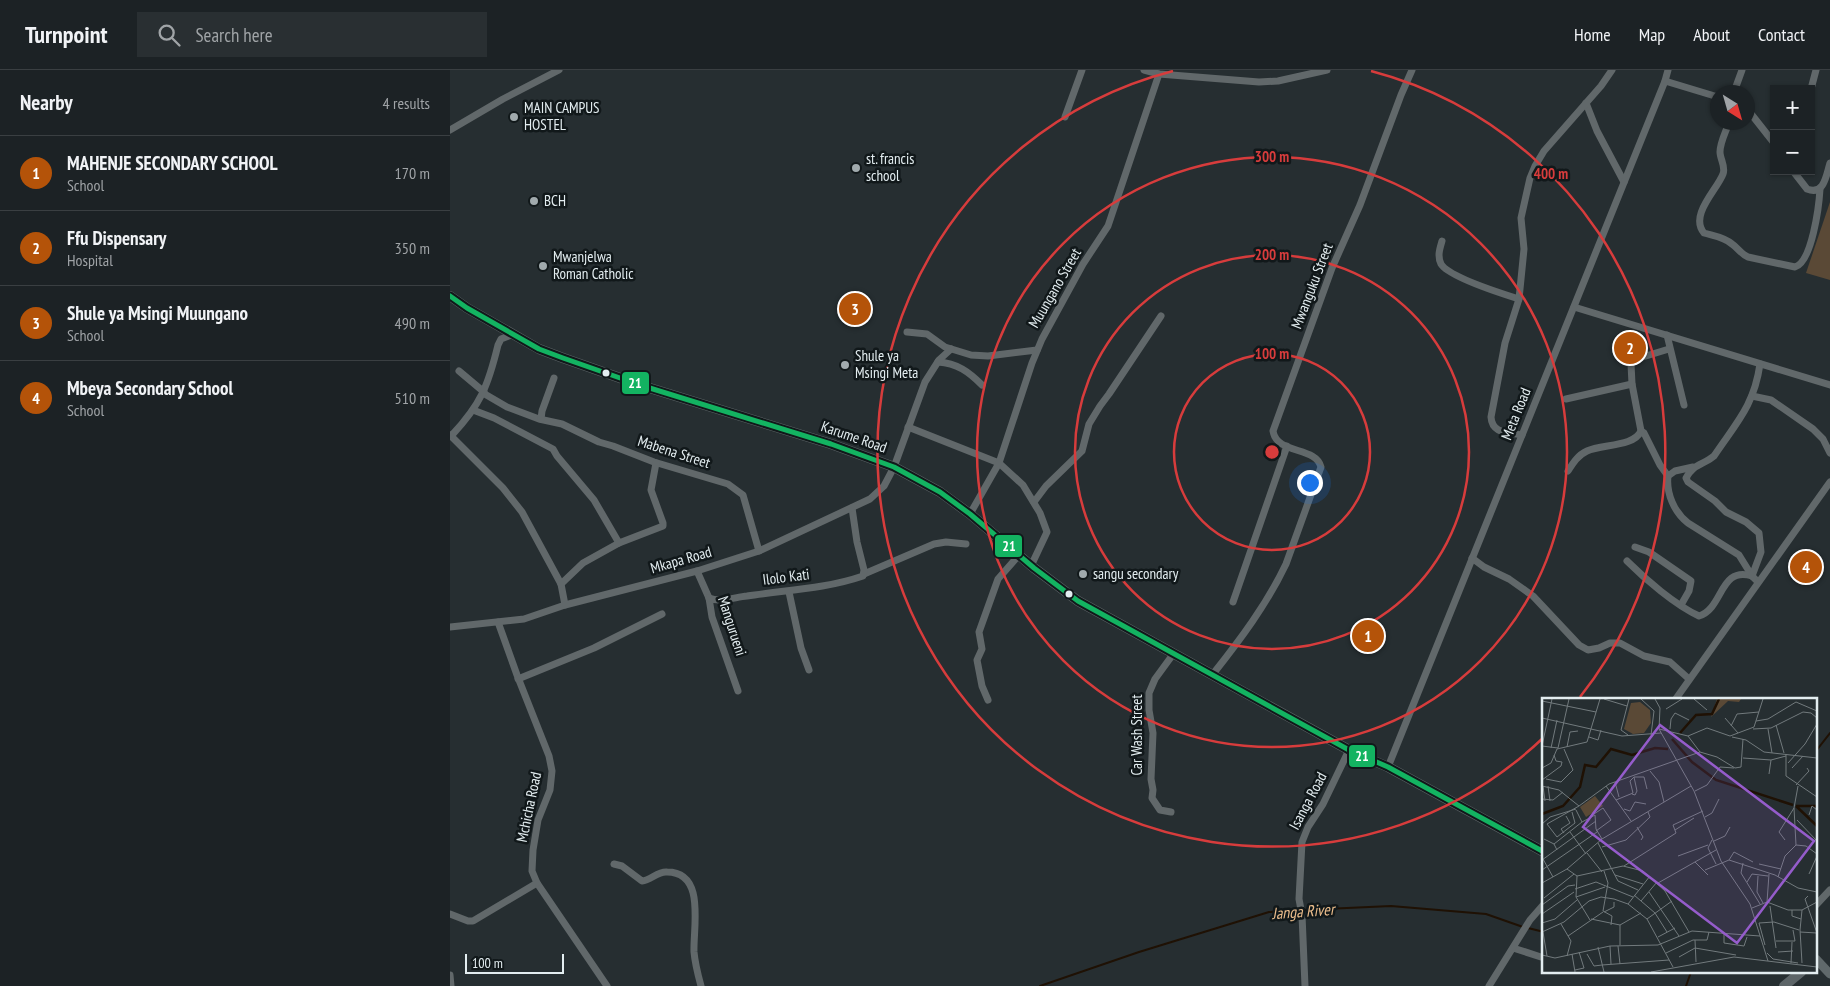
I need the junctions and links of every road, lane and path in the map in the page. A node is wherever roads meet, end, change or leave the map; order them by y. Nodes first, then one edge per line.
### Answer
1 (559, 70) edge
2 (1082, 70) edge
3 (1144, 70) edge
4 (1234, 70) edge
5 (1327, 70) edge
6 (1412, 70) edge
7 (1612, 70) edge
8 (1668, 70) edge
9 (1742, 70) edge
10 (1816, 70) edge
11 (1168, 72) edge
12 (1159, 74) junction
13 (1233, 79) junction
14 (1665, 81) junction
15 (1737, 85) edge
16 (1812, 85) edge
17 (1710, 95) edge
18 (1586, 103) junction
19 (1065, 117) dead end
20 (1755, 119) edge
21 (450, 130) edge
22 (1727, 130) edge
23 (1770, 138) edge
24 (1830, 163) edge
25 (1796, 175) edge
26 (1624, 182) junction
27 (1820, 189) junction
28 (1442, 241) dead end
29 (450, 296) edge
30 (1519, 299) junction
31 (1574, 307) junction
32 (1161, 316) dead end
33 (907, 332) dead end
34 (514, 334) junction
35 (1667, 335) junction
36 (1669, 348) junction
37 (951, 349) junction
38 (1037, 350) junction
39 (938, 362) junction
40 (1760, 364) junction
41 (459, 371) dead end
42 (554, 378) dead end
43 (1632, 384) junction
44 (1830, 385) edge
45 (982, 386) dead end
46 (484, 393) junction
47 (1752, 396) junction
48 (1566, 399) dead end
49 (1684, 405) dead end
50 (473, 410) junction
51 (540, 419) junction
52 (908, 428) junction
53 (1641, 431) junction
54 (451, 435) edge
55 (1522, 435) junction
56 (1287, 446) junction
57 (1830, 453) edge
58 (656, 463) junction
59 (999, 463) junction
60 (894, 467) junction
61 (1693, 467) junction
62 (1568, 471) dead end
63 (1668, 476) junction
64 (1830, 482) edge
65 (1034, 502) junction
66 (852, 508) junction
67 (970, 514) junction
68 (619, 544) junction
69 (966, 544) dead end
70 (1635, 547) dead end
71 (759, 551) junction
72 (1019, 555) junction
73 (1472, 558) junction
74 (1627, 561) dead end
75 (1031, 566) junction
76 (697, 571) junction
77 (864, 574) junction
78 (1752, 576) junction
79 (1758, 582) junction
80 (561, 584) junction
81 (789, 592) junction
82 (709, 598) junction
83 (1233, 602) dead end
84 (1681, 605) junction
85 (564, 606) junction
86 (662, 614) dead end
87 (498, 622) junction
88 (450, 627) edge
89 (1174, 653) junction
90 (809, 670) dead end
91 (1213, 674) junction
92 (518, 679) junction
93 (1689, 680) junction
94 (738, 691) dead end
95 (1676, 698) edge
96 (988, 700) dead end
97 (1349, 750) junction
98 (1388, 767) junction
99 (1171, 812) dead end
100 (1542, 851) edge
101 (614, 864) dead end
102 (537, 883) junction
103 (1830, 890) edge
104 (1818, 903) edge
105 (1542, 906) edge
106 (450, 914) edge
107 (1513, 948) junction
108 (1542, 957) edge
109 (1818, 960) edge
110 (1799, 974) edge
111 (1830, 974) edge
112 (450, 975) edge
113 (451, 986) edge
114 (606, 986) edge
115 (701, 986) edge
116 (1304, 986) edge
117 (1489, 986) edge
118 (1784, 986) edge

1 - 21 street
2 - 19 street
3 - 12 street
4 - 13 street
5 - 13 street
6 - 56 street, Mwanguku Street
7 - 18 street
8 - 14 street, Meta Road
9 - 15 street
10 - 16 street
11 - 12 street
11 - 13 street
12 - 38 street, Muungano Street
14 - 17 street
14 - 26 street, Meta Road
18 - 26 street
18 - 30 street
20 - 23 street
22 - 27 street
24 - 27 street
25 - 27 street
26 - 31 street, Meta Road
28 - 30 street
29 - 34 highway, Karume Road
30 - 55 street
31 - 35 street
31 - 55 street, Meta Road
32 - 65 street
33 - 37 street
34 - 46 street
34 - 60 highway, Karume Road
35 - 36 street
35 - 40 street
36 - 43 street
36 - 49 street
37 - 38 street
37 - 39 street, Mkapa Road
38 - 59 street, Muungano Street
39 - 45 street
39 - 52 street, Mkapa Road
40 - 44 street
40 - 47 street
41 - 46 street, Mabena Street
42 - 51 street
43 - 48 street
43 - 53 street
46 - 50 street
46 - 51 street, Mabena Street
47 - 57 street
47 - 61 street
50 - 54 street
50 - 68 street
51 - 58 street, Mabena Street
52 - 59 street
52 - 60 street, Mkapa Road
53 - 62 street
53 - 63 street
54 - 80 street
55 - 73 street, Meta Road
56 - 83 street
56 - 91 street
58 - 68 street
58 - 71 street, Mabena Street
59 - 65 street
59 - 67 street, Muungano Street
60 - 66 street, Mkapa Road
60 - 67 highway, Karume Road
61 - 63 street
61 - 78 street
63 - 78 street
64 - 79 street
65 - 75 street
66 - 71 street, Mkapa Road
66 - 77 street
67 - 72 highway, Karume Road
68 - 80 street
69 - 77 street, Ilolo Kati
70 - 84 street
71 - 76 street, Mkapa Road
72 - 75 highway, Karume Road
72 - 96 street
73 - 93 street
73 - 98 street, Meta Road
74 - 84 street
75 - 89 highway, Karume Road
76 - 82 street, Mangurueni
76 - 85 street, Mkapa Road
77 - 81 street, Ilolo Kati
78 - 79 street
78 - 84 street
79 - 93 street
80 - 85 street
81 - 82 street, Ilolo Kati
81 - 90 street
82 - 94 street, Mangurueni
85 - 87 street, Mkapa Road
86 - 92 street
87 - 88 street, Mkapa Road
87 - 92 street, Mchicha Road
89 - 91 highway, Karume Road
89 - 99 street, Car Wash Street
91 - 97 highway, Karume Road
92 - 102 street, Mchicha Road
93 - 95 street
97 - 98 highway, Karume Road
97 - 116 street, Isanga Road
98 - 100 highway, Karume Road
101 - 115 street
102 - 106 street
102 - 114 street, Mchicha Road
103 - 104 street
105 - 107 street
107 - 108 street
107 - 117 street
109 - 111 main road
110 - 118 highway
112 - 113 street

